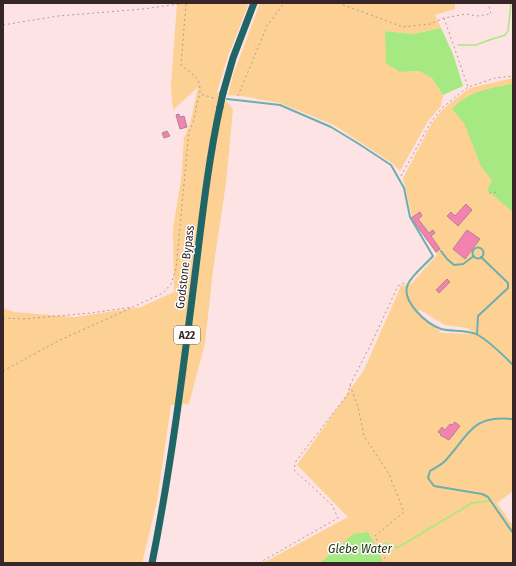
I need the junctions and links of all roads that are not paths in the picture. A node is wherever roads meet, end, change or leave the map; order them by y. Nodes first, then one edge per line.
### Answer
1 (254, 3) edge
2 (225, 96) junction
3 (442, 251) dead end
4 (474, 256) junction
5 (481, 257) junction
6 (477, 334) junction
7 (513, 365) edge
8 (513, 419) edge
9 (513, 533) edge
10 (152, 563) edge

1 - 2 highway, Godstone Bypass / A22
2 - 6 lane
2 - 10 highway, Godstone Bypass / A22, bridge
3 - 4 lane
4 - 5 lane
4 - 5 lane
5 - 6 lane
6 - 7 lane
8 - 9 lane

